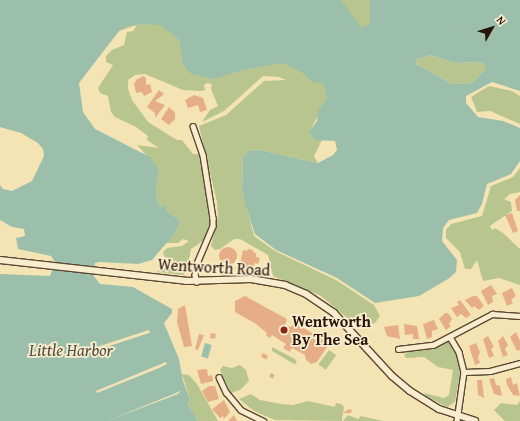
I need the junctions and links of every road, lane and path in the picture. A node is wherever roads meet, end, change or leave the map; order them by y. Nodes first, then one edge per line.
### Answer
1 (193, 126) dead end
2 (0, 260) edge
3 (197, 282) junction
4 (520, 316) edge
5 (450, 337) junction
6 (398, 349) dead end
7 (520, 363) edge
8 (464, 372) junction
9 (219, 377) dead end
10 (456, 419) edge
11 (264, 421) edge
12 (475, 421) edge

1 - 3 street
2 - 3 main road, Wentworth Road
3 - 10 main road, Wentworth Road
4 - 5 street
5 - 6 street
5 - 8 street
7 - 8 street
8 - 10 street
9 - 11 street
10 - 12 main road, Wentworth Road

